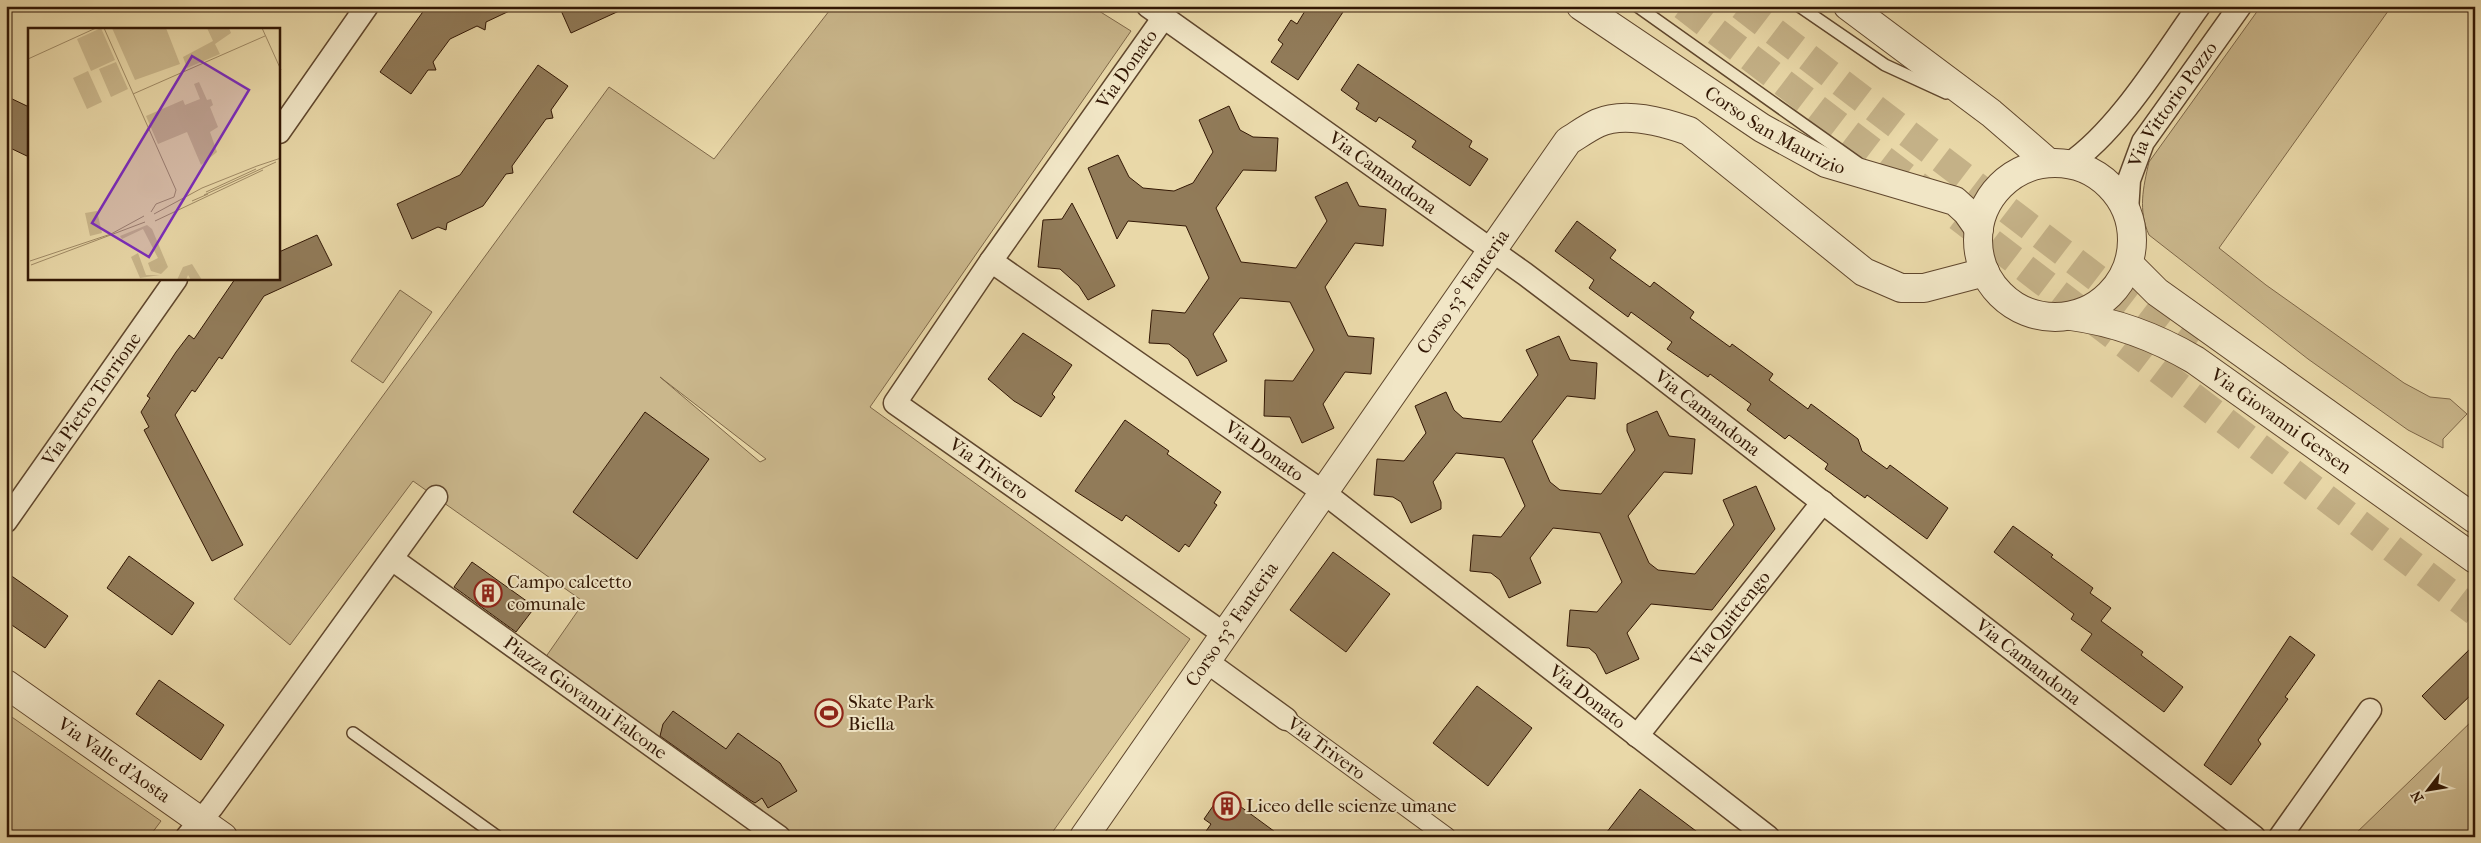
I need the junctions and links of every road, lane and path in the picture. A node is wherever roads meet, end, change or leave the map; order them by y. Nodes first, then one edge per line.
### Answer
1 (367, 6) edge
2 (1581, 6) edge
3 (1638, 6) edge
4 (1799, 6) edge
5 (1848, 6) edge
6 (2199, 6) edge
7 (2240, 6) edge
8 (1156, 12) edge
9 (1991, 113) junction
10 (280, 131) edge
11 (2059, 163) junction
12 (1882, 180) junction
13 (2127, 211) junction
14 (1979, 228) junction
15 (1491, 249) junction
16 (990, 261) junction
17 (2129, 264) junction
18 (1985, 272) junction
19 (175, 280) edge
20 (2071, 316) junction
21 (1323, 492) junction
22 (436, 497) dead end
23 (1823, 502) junction
24 (2475, 519) edge
25 (6, 521) edge
26 (392, 559) junction
27 (2475, 559) edge
28 (1224, 634) junction
29 (1206, 661) junction
30 (6, 684) edge
31 (2370, 710) dead end
32 (1286, 719) joint
33 (353, 733) dead end
34 (1637, 736) junction
35 (193, 828) edge
36 (1760, 834) edge
37 (223, 837) edge
38 (498, 837) edge
39 (779, 837) edge
40 (1084, 837) edge
41 (1448, 837) edge
42 (2254, 837) edge
43 (2280, 837) edge

1 - 10 street
2 - 12 street, Corso San Maurizio
3 - 12 lane
4 - 9 lane
5 - 9 street
6 - 11 street, Via Vittorio Pozzo
7 - 13 street, Via Vittorio Pozzo
8 - 15 street, Via Camandona
8 - 16 street, Via Donato
9 - 11 street
11 - 13 street
11 - 14 street
12 - 14 street, Corso San Maurizio
13 - 17 street
14 - 18 street
15 - 18 street, Corso 53° Fanteria
15 - 21 street, Corso 53° Fanteria
15 - 23 street, Via Camandona
16 - 21 street, Via Donato
16 - 28 street, Via Trivero
17 - 20 street
17 - 24 street, Via Giovanni Gersen
18 - 20 street
19 - 25 street, Via Pietro Torrione
20 - 27 street, Via Giovanni Gersen
21 - 28 street, Corso 53° Fanteria
21 - 34 street, Via Donato
22 - 26 street
23 - 34 street, Via Quittengo
23 - 42 street, Via Camandona
26 - 35 street
26 - 39 street, Piazza Giovanni Falcone
28 - 29 street, Corso 53° Fanteria
29 - 32 street, Via Trivero
29 - 40 street, Corso 53° Fanteria
30 - 35 street, Via Valle d'Aosta
31 - 43 street
32 - 41 street, Via Trivero
33 - 38 lane
34 - 36 street, Via Donato
35 - 37 street, Via Valle d'Aosta

